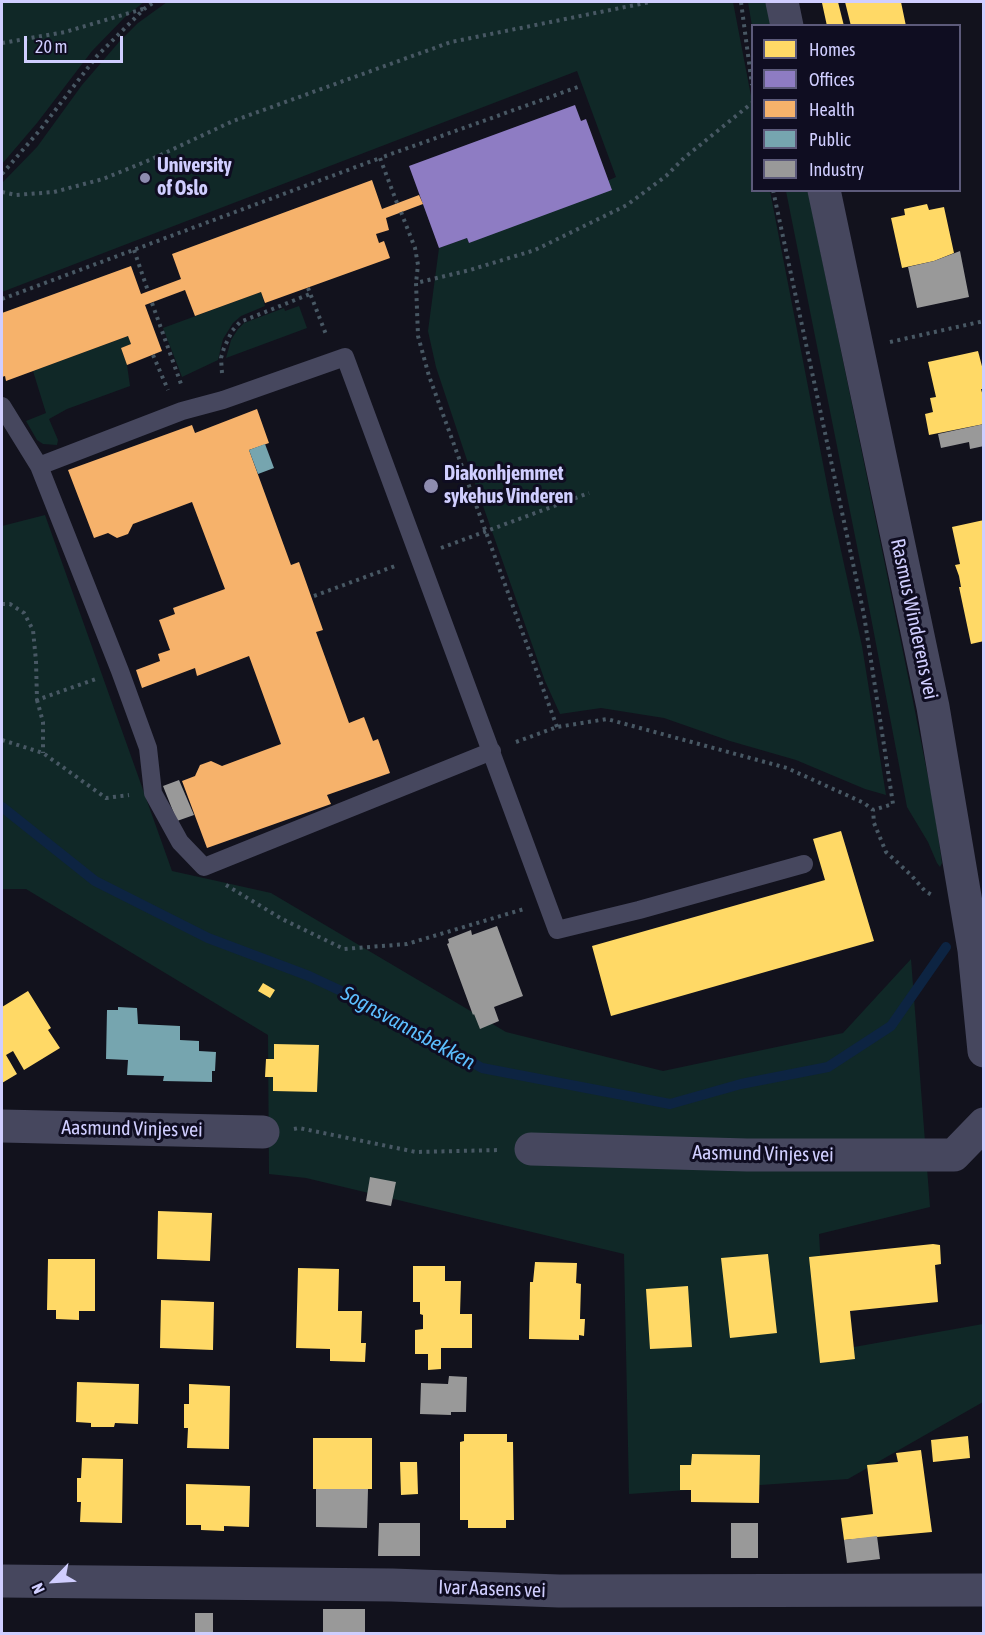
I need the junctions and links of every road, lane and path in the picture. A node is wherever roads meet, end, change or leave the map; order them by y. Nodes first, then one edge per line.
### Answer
1 (154, 2) edge
2 (650, 2) edge
3 (741, 2) edge
4 (782, 2) edge
5 (144, 9) junction
6 (787, 24) edge
7 (2, 43) edge
8 (751, 71) edge
9 (578, 87) dead end
10 (751, 105) edge
11 (380, 158) junction
12 (2, 174) edge
13 (2, 192) edge
14 (773, 192) edge
15 (824, 192) edge
16 (397, 203) dead end
17 (401, 212) dead end
18 (134, 250) junction
19 (416, 283) junction
20 (308, 288) dead end
21 (148, 291) dead end
22 (310, 294) junction
23 (2, 299) edge
24 (152, 303) dead end
25 (984, 321) edge
26 (321, 322) dead end
27 (858, 348) junction
28 (153, 355) dead end
29 (176, 371) dead end
30 (170, 395) dead end
31 (223, 400) junction
32 (2, 406) edge
33 (39, 466) junction
34 (589, 493) dead end
35 (487, 531) junction
36 (420, 556) junction
37 (314, 596) dead end
38 (2, 604) edge
39 (120, 671) junction
40 (37, 700) junction
41 (557, 727) junction
42 (2, 740) edge
43 (492, 751) junction
44 (43, 753) junction
45 (153, 793) junction
46 (873, 810) junction
47 (804, 864) dead end
48 (204, 867) junction
49 (934, 896) dead end
50 (548, 902) junction
51 (984, 1051) edge
52 (984, 1124) edge
53 (2, 1126) edge
54 (263, 1132) joint
55 (531, 1149) joint
56 (2, 1581) edge
57 (984, 1590) edge

1 - 5 path
2 - 13 path
3 - 8 path
4 - 6 street
5 - 7 path
5 - 12 path
9 - 11 path
10 - 19 path
11 - 16 path
11 - 18 path
14 - 46 path
15 - 27 street, Rasmus Winderens vei
17 - 19 path
18 - 21 path
18 - 23 path
19 - 35 path
20 - 22 path
22 - 26 path
22 - 31 path
24 - 29 path
25 - 27 path
27 - 51 street, Rasmus Winderens vei
28 - 30 path
31 - 33 lane
31 - 36 lane
32 - 33 lane
33 - 39 lane
34 - 35 path
35 - 36 path
35 - 41 path
36 - 37 path
36 - 43 lane
38 - 40 path
39 - 40 path
39 - 45 lane
40 - 44 path
41 - 43 path
41 - 46 path
42 - 44 path
43 - 48 lane
43 - 50 lane
44 - 45 path
45 - 48 lane
46 - 49 path
47 - 50 lane
48 - 50 path
52 - 55 street, Aasmund Vinjes vei
53 - 54 street, Aasmund Vinjes vei
54 - 55 path
56 - 57 street, Ivar Aasens vei

